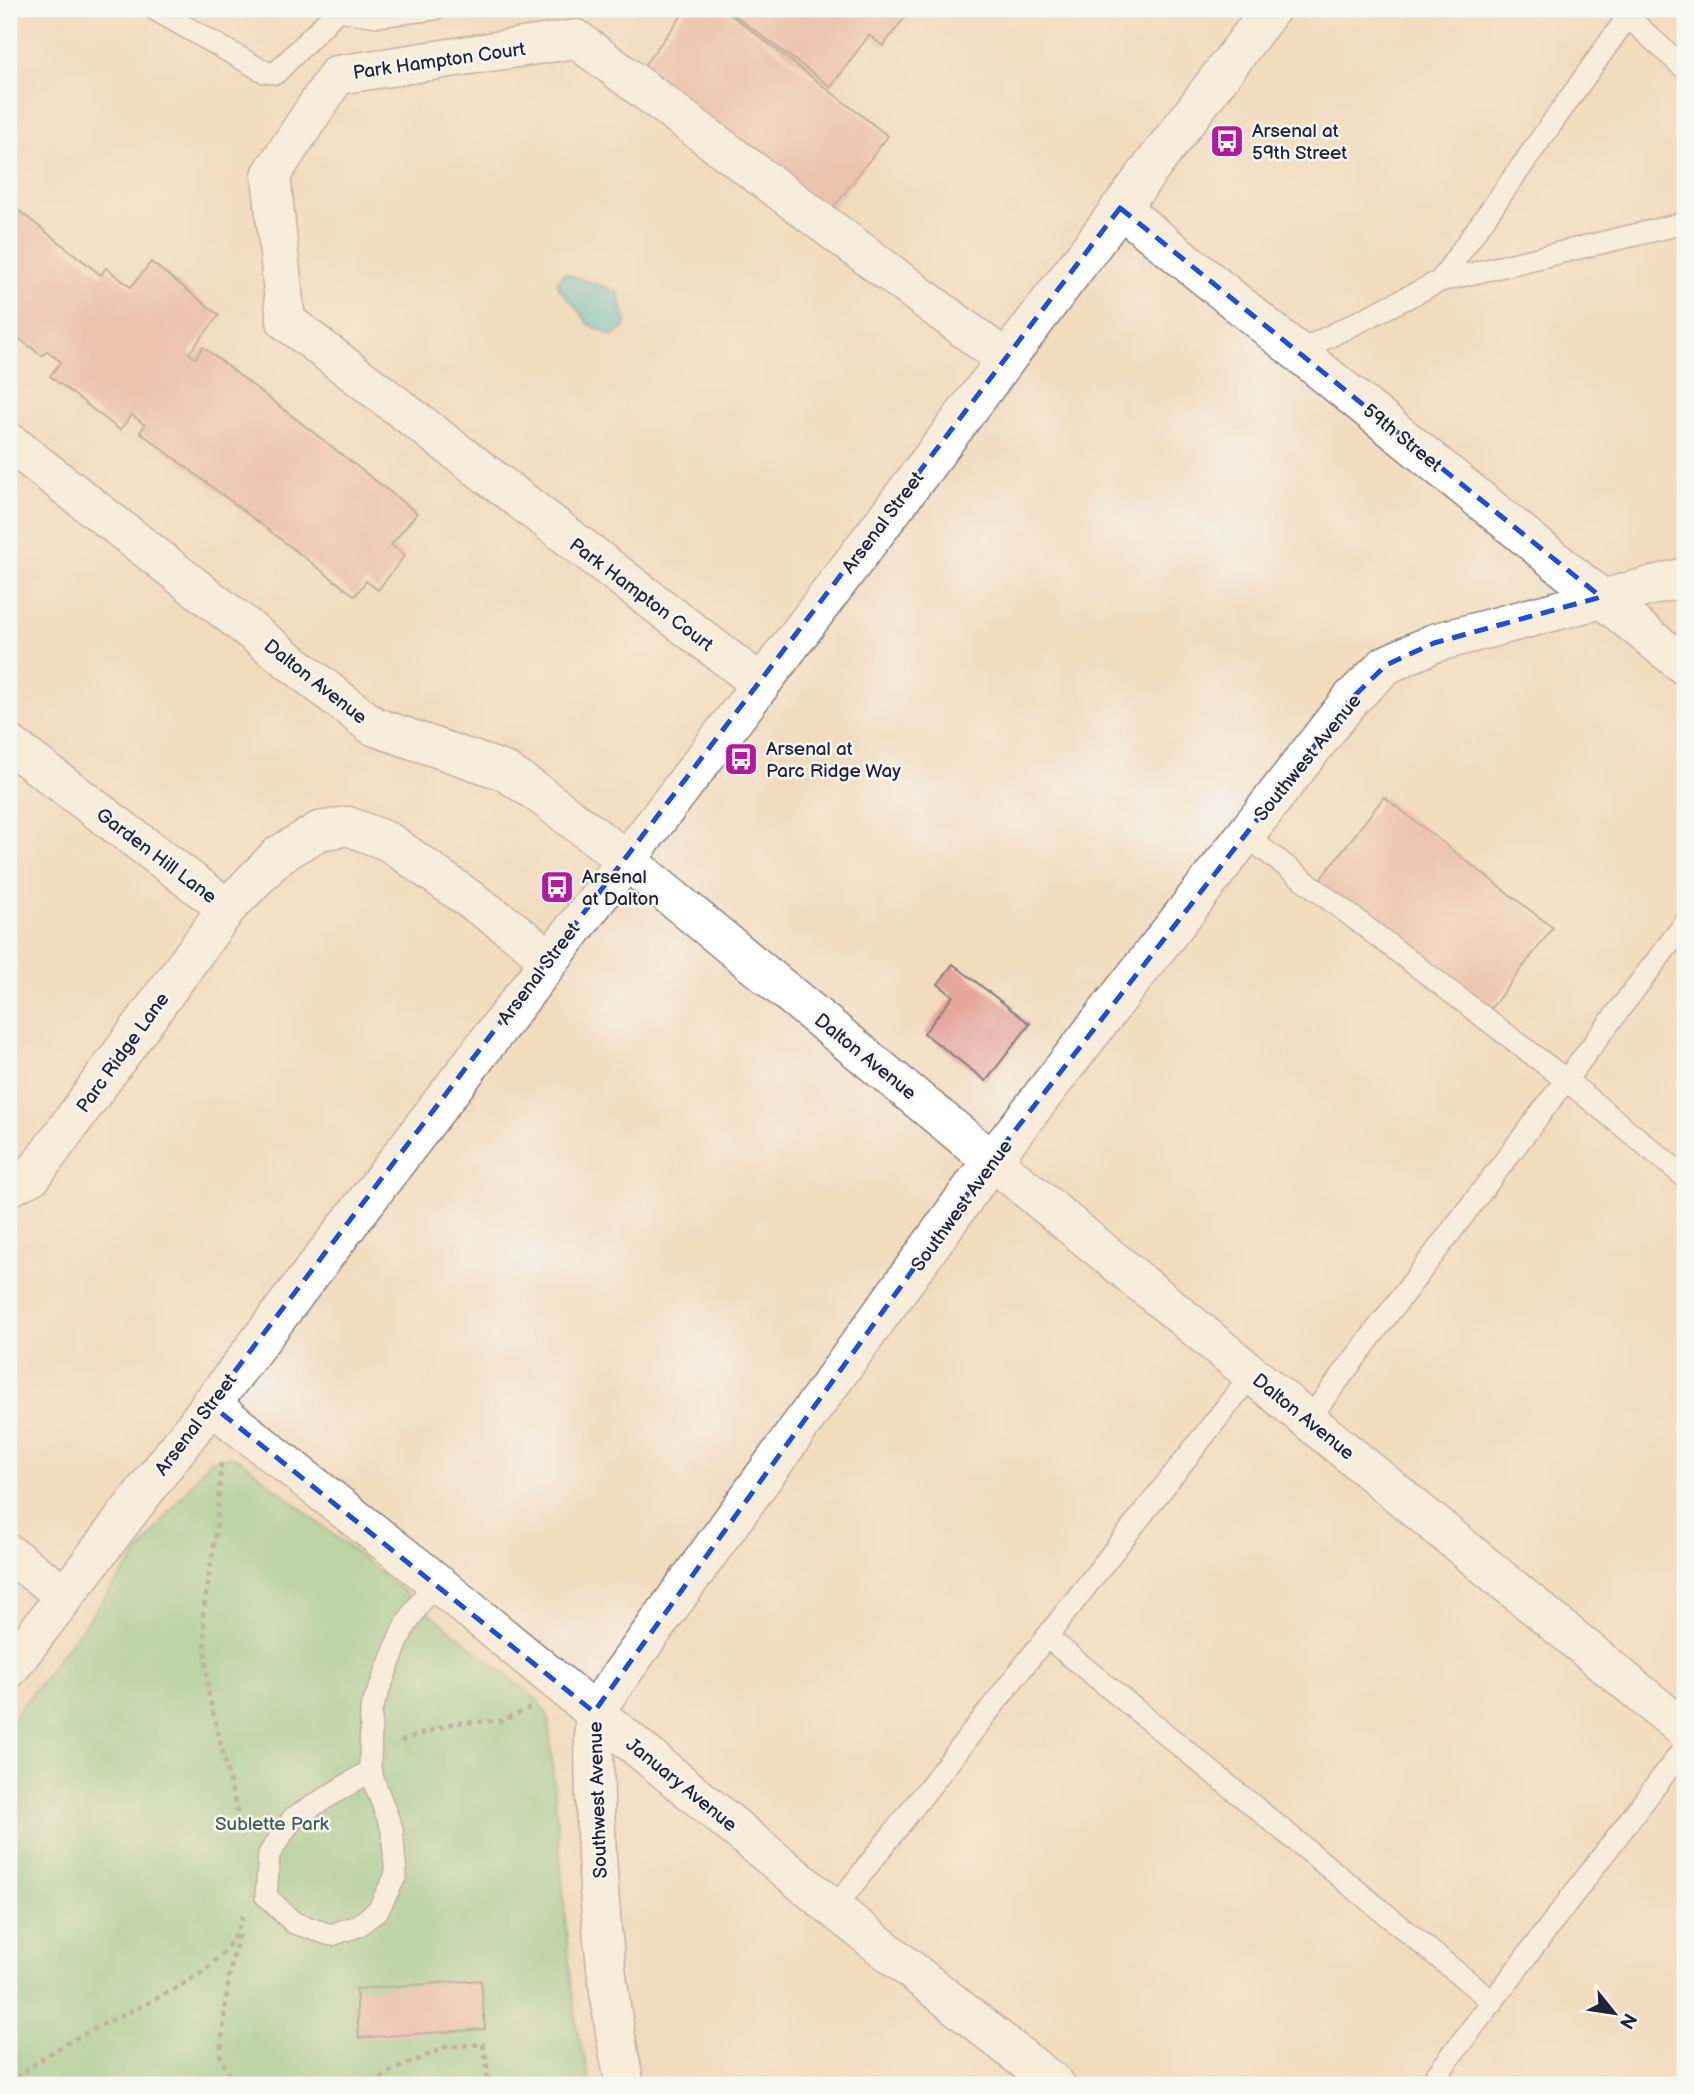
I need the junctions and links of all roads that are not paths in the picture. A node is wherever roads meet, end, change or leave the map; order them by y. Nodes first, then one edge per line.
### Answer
1 (154, 9) edge
2 (435, 9) edge
3 (1271, 9) edge
4 (336, 10) edge
5 (1630, 12) edge
6 (1685, 69) edge
7 (1120, 208) junction
8 (1685, 223) edge
9 (1440, 281) junction
10 (1298, 352) junction
11 (1004, 359) junction
12 (9, 442) edge
13 (1685, 577) edge
14 (1601, 597) junction
15 (1685, 666) edge
16 (761, 684) junction
17 (9, 744) edge
18 (1245, 835) junction
19 (625, 859) junction
20 (227, 908) junction
21 (1685, 923) edge
22 (549, 959) junction
23 (1566, 1080) junction
24 (992, 1160) junction
25 (1685, 1177) edge
26 (9, 1187) edge
27 (1252, 1374) junction
28 (210, 1405) junction
29 (1308, 1420) junction
30 (9, 1554) edge
31 (434, 1581) junction
32 (65, 1595) junction
33 (1047, 1637) junction
34 (9, 1669) edge
35 (594, 1712) junction
36 (1685, 1730) edge
37 (1685, 1747) edge
38 (370, 1765) junction
39 (834, 1909) junction
40 (1493, 2002) junction
41 (625, 2085) edge
42 (1056, 2085) edge
43 (1429, 2085) edge

1 - 4 lane
2 - 4 lane
3 - 7 street, Arsenal Street
5 - 6 lane
5 - 9 lane
7 - 10 street, 59th Street
7 - 11 street, Arsenal Street
8 - 9 lane
9 - 10 lane
10 - 14 street, 59th Street
11 - 16 street, Arsenal Street
11 - 16 street, Park Hampton Court
12 - 19 street, Dalton Avenue
13 - 14 street, Southwest Avenue
14 - 15 street, 59th Street
14 - 18 street, Southwest Avenue
16 - 19 street, Arsenal Street
17 - 20 street, Garden Hill Lane
18 - 23 lane
18 - 24 street, Southwest Avenue
19 - 22 street, Arsenal Street
19 - 24 street, Dalton Avenue
20 - 22 street, Garden Hill Lane
20 - 26 street, Parc Ridge Lane
21 - 23 lane
22 - 28 street, Arsenal Street
23 - 25 lane
23 - 29 lane
24 - 27 street, Dalton Avenue
24 - 35 street, Southwest Avenue
27 - 29 street, Dalton Avenue
27 - 33 lane
28 - 31 street, January Avenue
28 - 32 street, Arsenal Street
29 - 36 street, Dalton Avenue
30 - 32 street
31 - 35 street, January Avenue
31 - 38 lane
32 - 34 street, Arsenal Street
33 - 39 lane
33 - 40 lane
35 - 39 street, January Avenue
35 - 41 street, Southwest Avenue
37 - 40 lane
38 - 38 lane
39 - 42 street, January Avenue
40 - 43 lane

